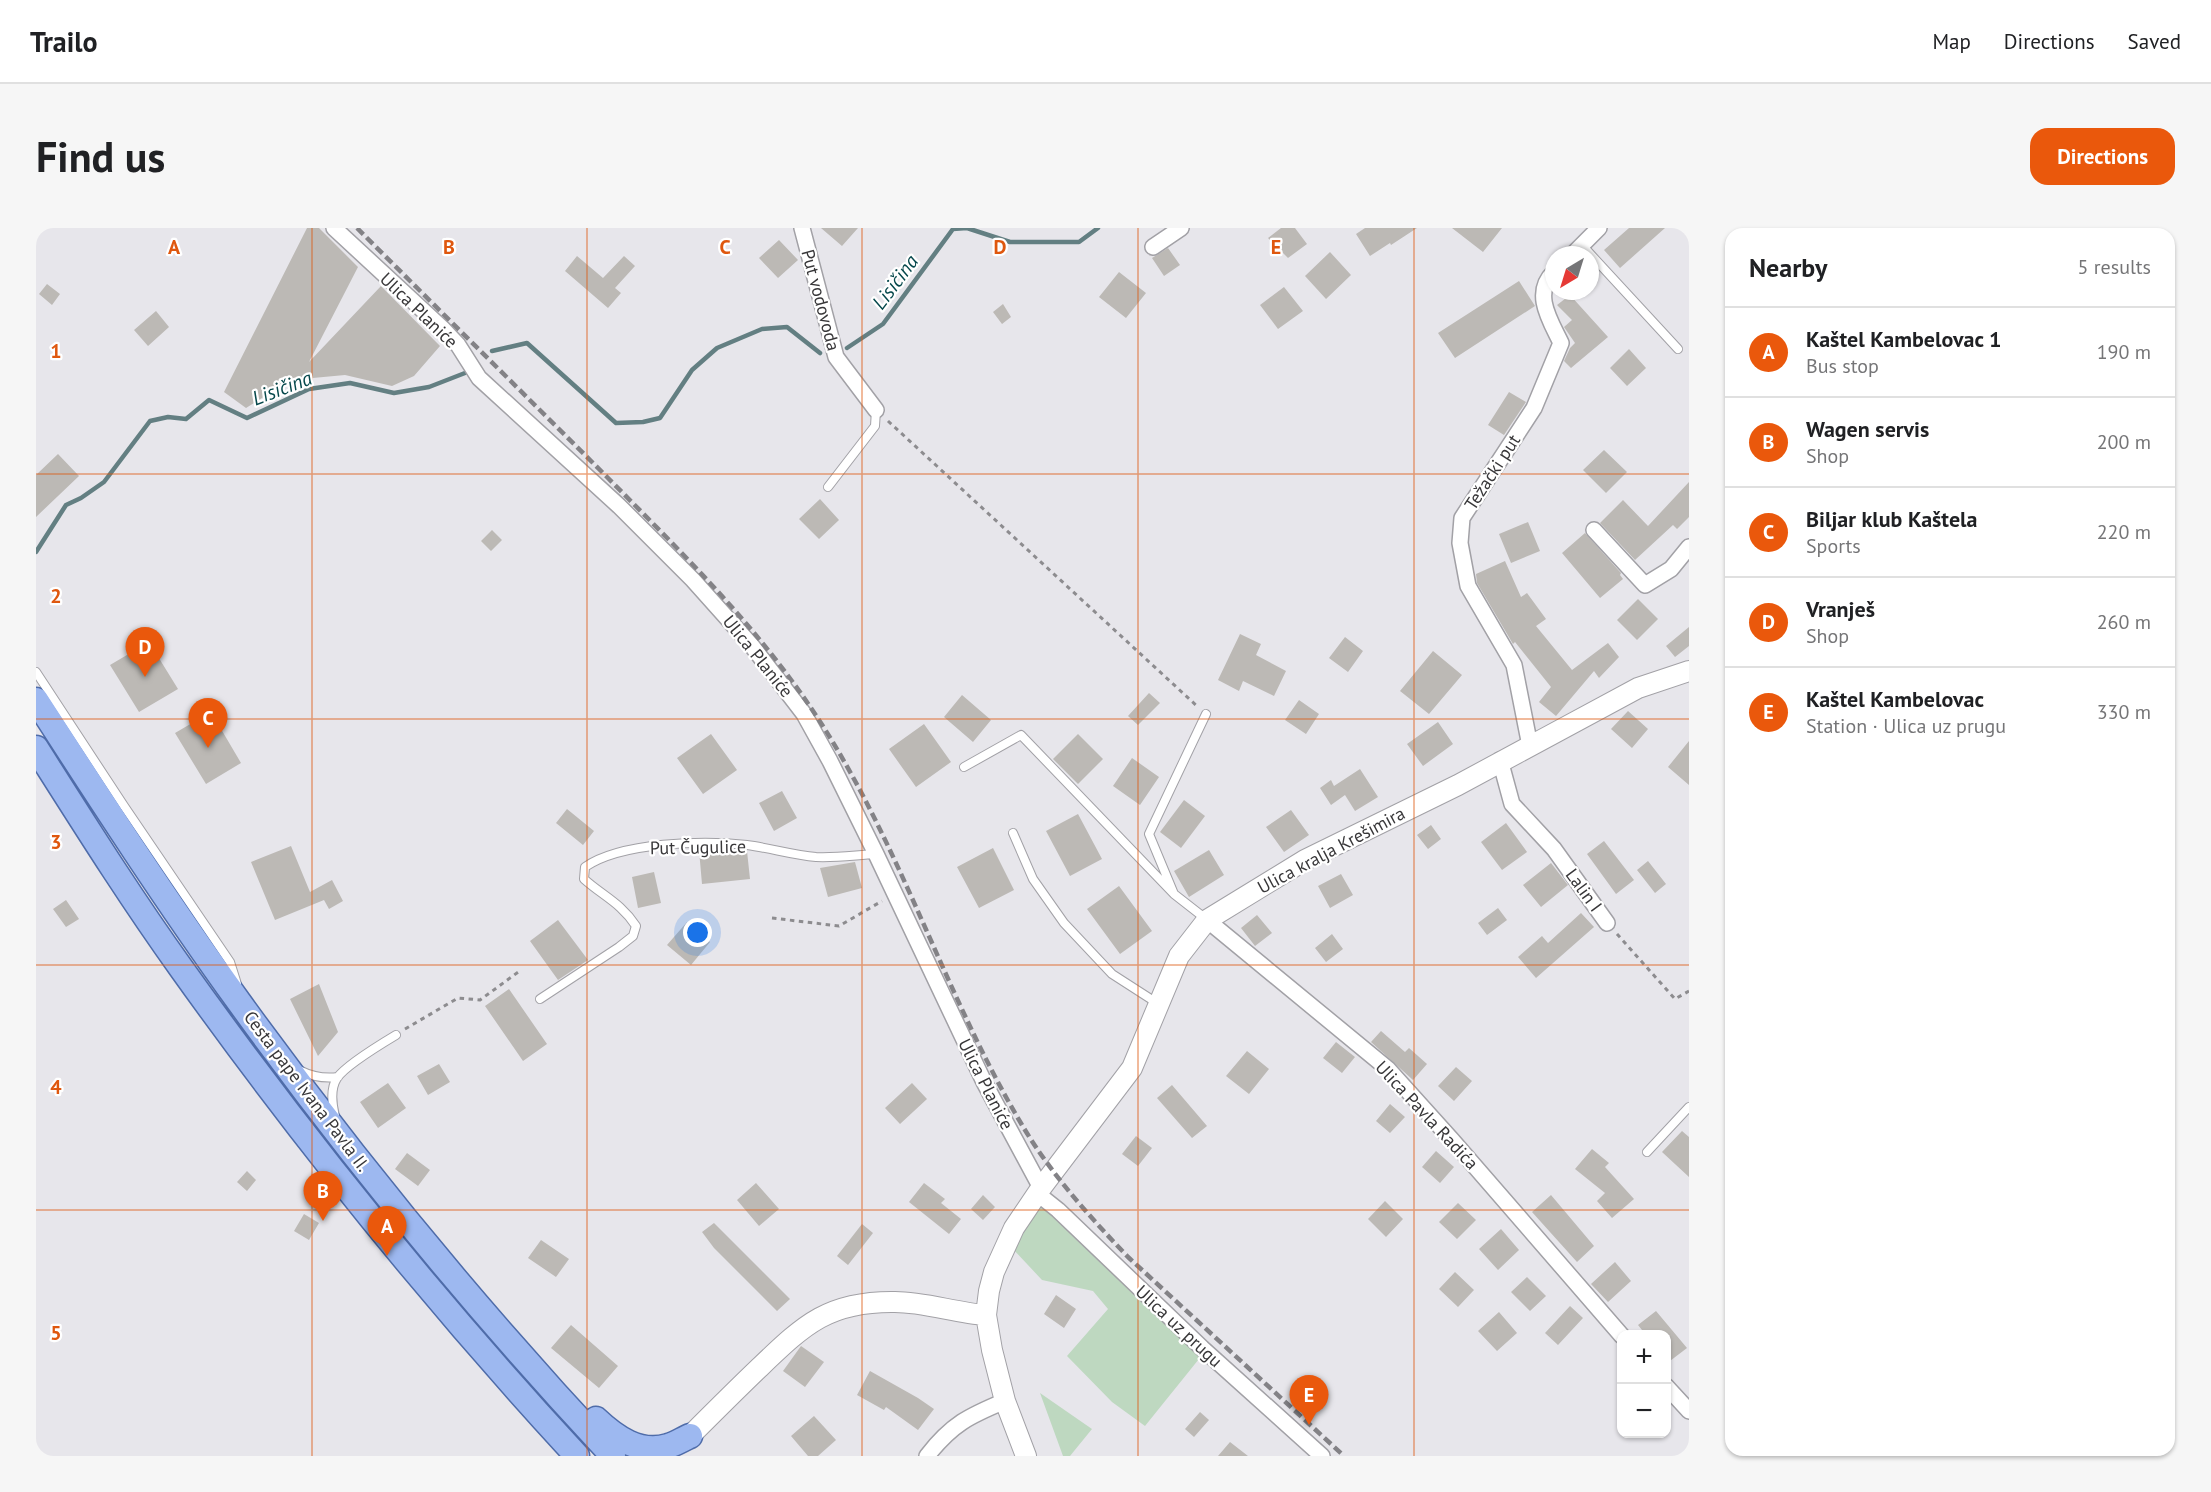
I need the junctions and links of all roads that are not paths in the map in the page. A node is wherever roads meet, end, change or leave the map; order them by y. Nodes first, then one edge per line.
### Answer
1 (334, 228) edge
2 (802, 228) edge
3 (1181, 228) edge
4 (1599, 228) edge
5 (1581, 246) edge
6 (1153, 247) dead end
7 (1599, 271) edge
8 (1545, 288) edge
9 (1678, 348) dead end
10 (876, 410) joint
11 (828, 487) dead end
12 (1594, 530) dead end
13 (1689, 547) edge
14 (1689, 671) edge
15 (36, 672) edge
16 (36, 700) edge
17 (1206, 714) road end
18 (1530, 746) junction
19 (36, 748) edge
20 (1500, 760) junction
21 (964, 766) dead end
22 (1013, 833) dead end
23 (876, 854) junction
24 (1174, 894) junction
25 (1207, 920) junction
26 (1607, 923) road end
27 (540, 999) dead end
28 (240, 1003) junction
29 (1159, 1004) junction
30 (396, 1035) road end
31 (281, 1057) junction
32 (338, 1077) junction
33 (1689, 1107) edge
34 (343, 1139) junction
35 (1647, 1152) dead end
36 (1039, 1191) junction
37 (986, 1315) junction
38 (1617, 1330) edge
39 (1671, 1391) edge
40 (562, 1401) junction
41 (1005, 1401) junction
42 (1689, 1411) edge
43 (553, 1430) junction
44 (685, 1446) edge
45 (564, 1456) edge
46 (577, 1456) edge
47 (613, 1456) edge
48 (927, 1456) edge
49 (1026, 1456) edge
50 (1322, 1456) edge

1 - 23 street, Ulica Planiće
2 - 10 street, Put vodovoda
3 - 6 street
4 - 5 street
7 - 9 lane
8 - 18 street, Težački put
10 - 11 lane
12 - 13 street
14 - 18 street, Ulica kralja Krešimira
15 - 28 lane
16 - 28 main road, Cesta pape Ivana Pavla II.
17 - 24 lane
18 - 20 street, Ulica kralja Krešimira
19 - 43 main road, Cesta pape Ivana Pavla II.
20 - 25 street, Ulica kralja Krešimira
20 - 26 street, Lalin I
21 - 24 lane
22 - 29 lane
23 - 27 lane, Put Čugulice
23 - 36 street, Ulica Planiće
24 - 25 lane
25 - 29 street, Ulica kralja Krešimira
25 - 38 street, Ulica Pavla Radića
28 - 31 main road, Cesta pape Ivana Pavla II.
29 - 36 street, Ulica kralja Krešimira
30 - 32 lane
31 - 32 lane
31 - 34 main road, Cesta pape Ivana Pavla II.
32 - 34 lane
33 - 35 lane
34 - 40 main road, Cesta pape Ivana Pavla II.
36 - 37 street, Ulica kralja Krešimira
36 - 50 street, Ulica uz prugu
37 - 41 street, Ulica kralja Krešimira
37 - 44 street
39 - 42 street
40 - 44 main road
40 - 47 main road, Cesta pape Ivana Pavla II.
41 - 48 street
41 - 49 street, Ulica kralja Krešimira
43 - 45 main road
43 - 46 main road, Cesta pape Ivana Pavla II.

